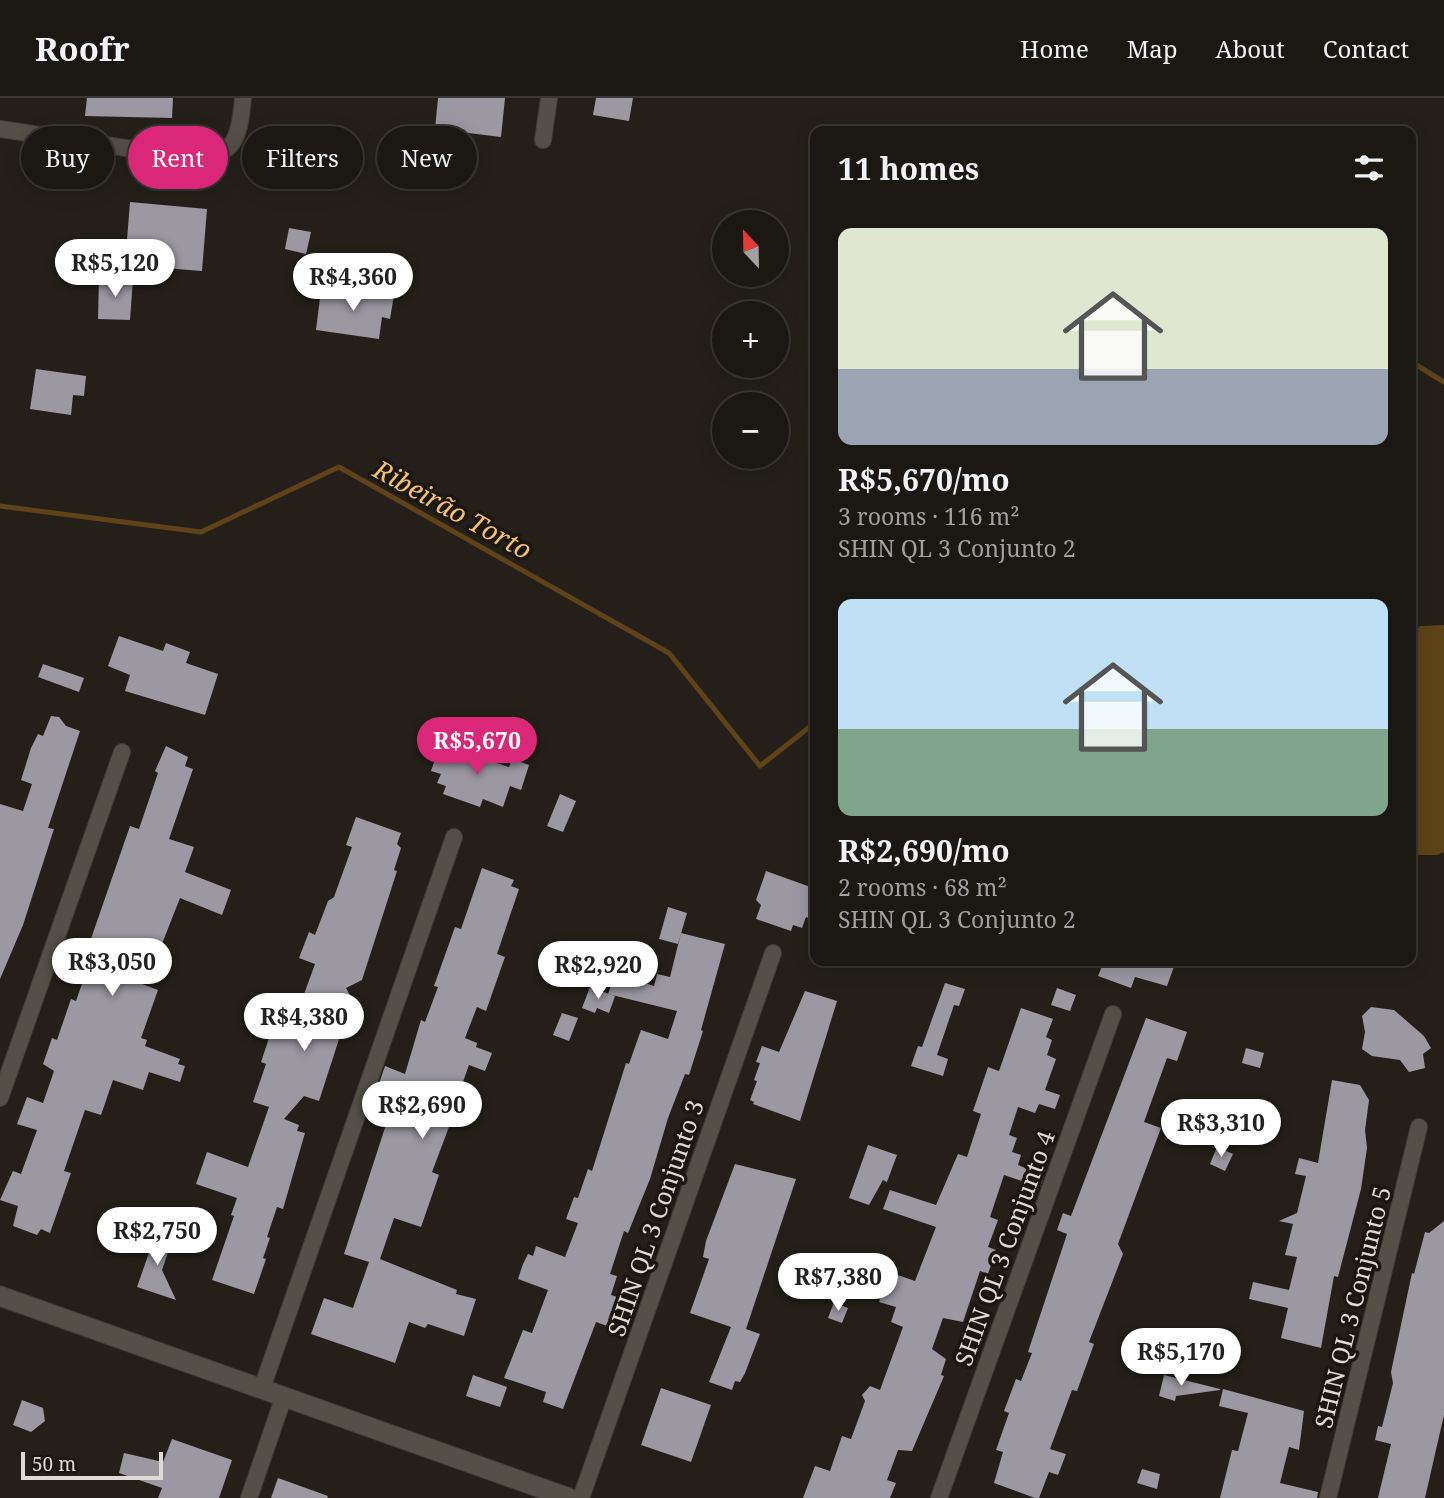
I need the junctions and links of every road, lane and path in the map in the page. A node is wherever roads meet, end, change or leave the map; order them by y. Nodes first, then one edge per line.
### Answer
1 (243, 98) edge
2 (548, 98) edge
3 (0, 128) edge
4 (543, 140) dead end
5 (122, 752) dead end
6 (454, 837) dead end
7 (773, 953) dead end
8 (1113, 1014) dead end
9 (0, 1098) edge
10 (1419, 1127) dead end
11 (0, 1296) edge
12 (262, 1388) junction
13 (284, 1396) junction
14 (249, 1498) edge
15 (569, 1498) edge
16 (581, 1498) edge
17 (939, 1498) edge
18 (1328, 1498) edge

1 - 3 street
2 - 4 street
5 - 9 street
6 - 12 street
7 - 16 street, SHIN QL 3 Conjunto 3
8 - 17 street, SHIN QL 3 Conjunto 4
10 - 18 street, SHIN QL 3 Conjunto 5
11 - 12 street
12 - 13 street
13 - 14 street
13 - 15 street

